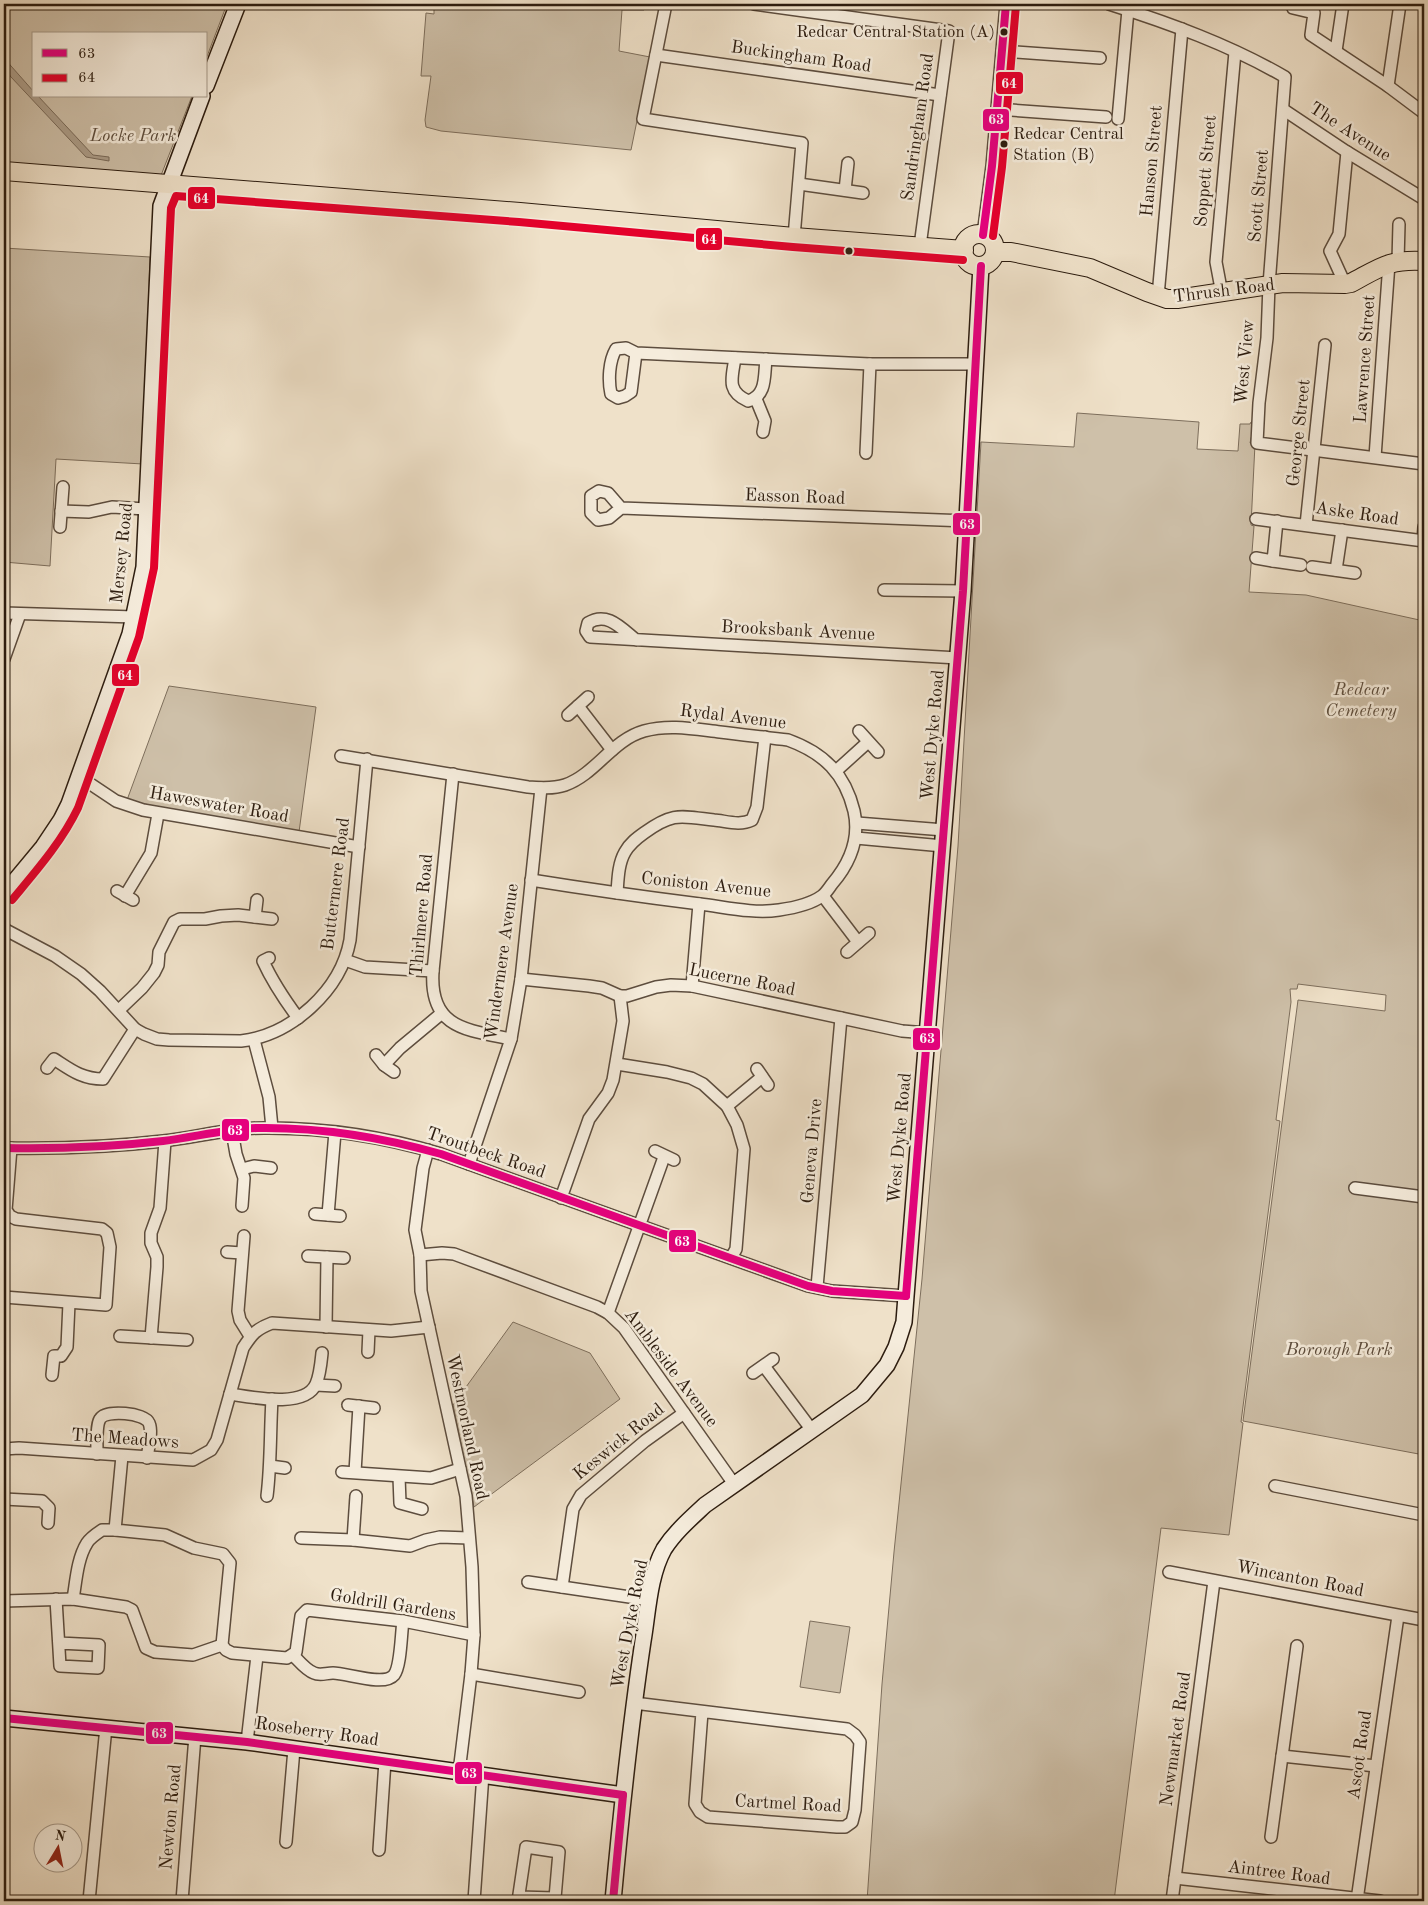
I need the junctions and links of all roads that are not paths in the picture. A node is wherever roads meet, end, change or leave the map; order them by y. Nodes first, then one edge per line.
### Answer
1 (238, 4) edge
2 (666, 4) edge
3 (754, 4) edge
4 (1006, 4) edge
5 (1109, 4) edge
6 (1293, 4) edge
7 (1342, 4) edge
8 (1400, 4) edge
9 (1128, 10) junction
10 (1182, 29) junction
11 (1002, 51) junction
12 (1336, 51) junction
13 (1235, 52) junction
14 (656, 54) junction
15 (1100, 58) dead end
16 (208, 81) edge
17 (1388, 86) junction
18 (940, 95) junction
19 (201, 98) edge
20 (997, 109) junction
21 (1284, 110) junction
22 (1424, 113) edge
23 (1106, 117) dead end
24 (1118, 119) dead end
25 (1347, 152) junction
26 (848, 162) dead end
27 (4, 171) edge
28 (799, 184) junction
29 (169, 185) junction
30 (845, 190) junction
31 (863, 193) dead end
32 (1424, 199) edge
33 (1399, 224) dead end
34 (983, 235) junction
35 (794, 238) junction
36 (920, 246) junction
37 (964, 250) junction
38 (995, 252) junction
39 (1424, 261) edge
40 (1393, 262) junction
41 (981, 266) junction
42 (1345, 284) junction
43 (1269, 285) junction
44 (1222, 294) junction
45 (1158, 296) junction
46 (1325, 345) dead end
47 (636, 353) dead end
48 (735, 358) junction
49 (766, 359) junction
50 (870, 364) junction
51 (977, 364) junction
52 (756, 399) junction
53 (763, 432) dead end
54 (1315, 450) junction
55 (866, 451) dead end
56 (1375, 458) junction
57 (1424, 464) edge
58 (63, 487) dead end
59 (621, 508) dead end
60 (146, 509) junction
61 (61, 511) junction
62 (1256, 519) dead end
63 (967, 521) junction
64 (1277, 521) junction
65 (1306, 525) junction
66 (60, 527) dead end
67 (1424, 527) edge
68 (1342, 530) junction
69 (1424, 541) edge
70 (1256, 558) dead end
71 (1273, 561) junction
72 (1336, 570) junction
73 (1355, 573) dead end
74 (884, 590) dead end
75 (963, 591) junction
76 (4, 613) edge
77 (20, 614) junction
78 (135, 617) junction
79 (636, 640) dead end
80 (958, 658) junction
81 (4, 659) edge
82 (588, 697) dead end
83 (578, 706) junction
84 (568, 715) dead end
85 (859, 731) dead end
86 (765, 737) junction
87 (868, 742) junction
88 (612, 750) junction
89 (878, 752) dead end
90 (341, 756) dead end
91 (367, 759) junction
92 (836, 771) junction
93 (453, 774) junction
94 (79, 780) junction
95 (541, 788) junction
96 (158, 814) junction
97 (857, 823) junction
98 (944, 830) junction
99 (856, 838) junction
100 (943, 846) junction
101 (359, 848) junction
102 (531, 880) junction
103 (616, 893) junction
104 (4, 894) edge
105 (125, 896) dead end
106 (822, 896) junction
107 (257, 900) dead end
108 (700, 904) junction
109 (255, 916) junction
110 (272, 919) dead end
111 (4, 929) edge
112 (869, 933) dead end
113 (858, 942) junction
114 (847, 952) dead end
115 (269, 958) dead end
116 (345, 960) junction
117 (433, 971) junction
118 (521, 979) junction
119 (692, 986) junction
120 (620, 996) junction
121 (119, 1010) junction
122 (442, 1013) junction
123 (298, 1018) junction
124 (841, 1018) junction
125 (135, 1029) junction
126 (928, 1033) junction
127 (511, 1039) junction
128 (254, 1040) junction
129 (376, 1055) dead end
130 (617, 1064) junction
131 (384, 1065) junction
132 (47, 1068) dead end
133 (394, 1072) dead end
134 (762, 1077) dead end
135 (727, 1106) junction
136 (272, 1128) junction
137 (232, 1131) junction
138 (335, 1132) junction
139 (165, 1141) junction
140 (7, 1148) edge
141 (428, 1150) junction
142 (664, 1156) dead end
143 (470, 1164) junction
144 (271, 1168) dead end
145 (242, 1169) junction
146 (1355, 1188) dead end
147 (1424, 1197) edge
148 (561, 1198) junction
149 (242, 1206) dead end
150 (314, 1214) dead end
151 (328, 1215) junction
152 (340, 1216) dead end
153 (640, 1226) junction
154 (244, 1236) dead end
155 (227, 1252) dead end
156 (242, 1254) junction
157 (420, 1255) junction
158 (308, 1256) dead end
159 (327, 1257) junction
160 (344, 1258) dead end
161 (731, 1258) junction
162 (817, 1288) junction
163 (906, 1296) junction
164 (4, 1297) edge
165 (69, 1303) junction
166 (608, 1313) junction
167 (326, 1327) junction
168 (429, 1327) junction
169 (369, 1330) junction
170 (120, 1336) dead end
171 (250, 1336) junction
172 (151, 1338) junction
173 (187, 1340) dead end
174 (368, 1352) dead end
175 (322, 1353) dead end
176 (753, 1373) dead end
177 (52, 1375) dead end
178 (316, 1385) junction
179 (336, 1386) dead end
180 (230, 1394) junction
181 (272, 1400) junction
182 (374, 1408) dead end
183 (684, 1413) junction
184 (811, 1429) junction
185 (4, 1449) edge
186 (97, 1454) junction
187 (122, 1456) junction
188 (147, 1458) junction
189 (270, 1466) junction
190 (286, 1468) dead end
191 (460, 1469) junction
192 (342, 1472) dead end
193 (355, 1472) junction
194 (399, 1477) junction
195 (734, 1484) junction
196 (1275, 1486) dead end
197 (267, 1496) dead end
198 (356, 1496) dead end
199 (4, 1499) edge
200 (422, 1509) dead end
201 (1424, 1515) edge
202 (48, 1522) dead end
203 (116, 1530) junction
204 (301, 1538) dead end
205 (469, 1538) junction
206 (353, 1540) junction
207 (1169, 1572) dead end
208 (1214, 1581) junction
209 (528, 1582) dead end
210 (562, 1587) junction
211 (56, 1599) junction
212 (73, 1599) junction
213 (300, 1600) dead end
214 (650, 1600) junction
215 (4, 1601) edge
216 (307, 1610) junction
217 (1398, 1616) junction
218 (1424, 1620) edge
219 (404, 1621) junction
220 (474, 1636) junction
221 (59, 1643) dead end
222 (222, 1645) junction
223 (1298, 1646) dead end
224 (293, 1655) junction
225 (257, 1656) junction
226 (472, 1674) junction
227 (580, 1692) dead end
228 (634, 1703) junction
229 (702, 1712) junction
230 (4, 1718) edge
231 (106, 1727) junction
232 (195, 1736) junction
233 (247, 1742) junction
234 (294, 1748) junction
235 (1282, 1756) junction
236 (385, 1761) junction
237 (1376, 1766) junction
238 (460, 1772) junction
239 (483, 1774) junction
240 (623, 1796) junction
241 (1271, 1837) dead end
242 (286, 1842) dead end
243 (379, 1850) dead end
244 (1175, 1878) junction
245 (1272, 1895) edge
246 (518, 1899) edge
247 (1357, 1900) junction
248 (89, 1901) edge
249 (182, 1901) edge
250 (474, 1901) edge
251 (614, 1901) edge
252 (1172, 1901) edge
253 (1380, 1901) edge

1 - 16 street
2 - 14 street
3 - 18 street, Sandringham Road
4 - 11 street
5 - 9 street
6 - 12 street
7 - 12 street
8 - 17 street
9 - 10 street
9 - 24 street
10 - 13 street
10 - 45 street, Hanson Street
11 - 15 street
11 - 20 street
12 - 17 street
13 - 21 street, Scott Street
13 - 44 street, Soppett Street
14 - 18 street, Buckingham Road
14 - 28 street
17 - 22 street
18 - 36 street, Sandringham Road
19 - 29 street, Mersey Road
20 - 23 street
20 - 34 street
21 - 25 street, The Avenue
21 - 43 street, Scott Street
25 - 32 street, The Avenue
25 - 42 street
26 - 30 street
27 - 29 main road
28 - 30 street
28 - 35 street
29 - 35 main road
29 - 60 street, Mersey Road
30 - 31 street
33 - 40 street, Lawrence Street
34 - 37 main road
34 - 38 main road
35 - 36 main road
36 - 37 main road
37 - 41 main road
38 - 41 main road
38 - 45 main road, Thrush Road
39 - 40 main road, Thrush Road
40 - 42 main road, Thrush Road
40 - 56 street, Lawrence Street
41 - 51 street, West Dyke Road
42 - 43 main road, Thrush Road
43 - 44 main road, Thrush Road
43 - 54 street, West View
44 - 45 main road, Thrush Road
46 - 54 street, George Street
47 - 48 street
48 - 49 street
48 - 52 street
49 - 50 street
49 - 52 street
50 - 51 street
50 - 55 street
51 - 63 street, West Dyke Road
52 - 53 street
54 - 56 street
54 - 65 street, George Street
56 - 57 street
58 - 61 street
59 - 63 street, Easson Road
60 - 61 street
60 - 78 street, Mersey Road
61 - 66 street
62 - 64 street, Aske Road
63 - 75 street, West Dyke Road
64 - 65 street, Aske Road
64 - 71 street
65 - 68 street, Aske Road
67 - 69 street
68 - 69 street, Aske Road
68 - 72 street
70 - 71 street
71 - 72 street
72 - 73 street
74 - 75 street
75 - 80 street, West Dyke Road
76 - 77 street
77 - 78 street
77 - 81 street
78 - 94 street, Mersey Road
79 - 80 street, Brooksbank Avenue
80 - 98 street, West Dyke Road
82 - 83 street
83 - 84 street
83 - 88 street
85 - 87 street
86 - 88 street, Rydal Avenue
86 - 92 street, Rydal Avenue
86 - 103 street
87 - 89 street
87 - 92 street
88 - 95 street, Rydal Avenue
90 - 91 street, Rydal Avenue
91 - 93 street, Rydal Avenue
91 - 101 street, Buttermere Road
92 - 97 street, Rydal Avenue
93 - 95 street, Rydal Avenue
93 - 117 street, Thirlmere Road
94 - 96 street, Haweswater Road
94 - 104 street, Mersey Road
95 - 102 street, Windermere Avenue
96 - 101 street, Haweswater Road
96 - 105 street
97 - 98 street
97 - 99 street
98 - 100 street, West Dyke Road
99 - 100 street
99 - 106 street
100 - 126 street, West Dyke Road
101 - 116 street, Buttermere Road
102 - 103 street, Coniston Avenue
102 - 118 street, Windermere Avenue
103 - 108 street, Coniston Avenue
106 - 108 street, Coniston Avenue
106 - 113 street
107 - 109 street
108 - 119 street
109 - 110 street
109 - 121 street
111 - 121 street, Buttermere Road
112 - 113 street
113 - 114 street
115 - 123 street
116 - 117 street
116 - 123 street, Buttermere Road
117 - 122 street, Thirlmere Road
118 - 120 street
118 - 127 street, Windermere Avenue
119 - 120 street, Lucerne Road
119 - 124 street, Lucerne Road
120 - 130 street
121 - 125 street, Buttermere Road
122 - 127 street
122 - 131 street
123 - 128 street, Buttermere Road
124 - 126 street, Lucerne Road
124 - 162 street, Geneva Drive
125 - 128 street, Buttermere Road
125 - 132 street
126 - 163 street, West Dyke Road
127 - 143 street, Windermere Avenue
128 - 136 street
129 - 131 street
130 - 135 street
130 - 148 street
131 - 133 street
134 - 135 street
135 - 161 street
136 - 137 street, Troutbeck Road
136 - 138 street, Troutbeck Road
137 - 139 street, Troutbeck Road
137 - 145 street
138 - 141 street, Troutbeck Road
138 - 151 street
139 - 140 street, Troutbeck Road
139 - 172 street
140 - 165 street, Troutbeck Road
141 - 143 street, Troutbeck Road
141 - 157 street, Westmorland Road
142 - 153 street
143 - 148 street, Troutbeck Road
144 - 145 street
145 - 149 street
146 - 147 street
148 - 153 street, Troutbeck Road
150 - 151 street
151 - 152 street
153 - 161 street, Troutbeck Road
153 - 166 street
154 - 156 street
155 - 156 street
156 - 171 street
157 - 166 street, Ambleside Avenue
157 - 168 street, Westmorland Road
158 - 159 street
159 - 160 street
159 - 167 street
161 - 162 street, Troutbeck Road
162 - 163 street, Troutbeck Road
163 - 184 street, West Dyke Road
164 - 165 street
165 - 177 street
166 - 183 street, Ambleside Avenue
167 - 169 street
167 - 171 street
168 - 169 street
168 - 191 street, Westmorland Road
169 - 174 street
170 - 172 street
171 - 180 street, The Meadows
172 - 173 street
175 - 178 street
176 - 184 street
178 - 179 street
178 - 181 street
180 - 181 street
180 - 188 street, The Meadows
181 - 189 street
182 - 193 street
183 - 195 street, Ambleside Avenue
183 - 210 street, Keswick Road
184 - 195 street, West Dyke Road
185 - 186 street, The Meadows
186 - 187 street, The Meadows
186 - 188 street
187 - 188 street, The Meadows
187 - 203 street
189 - 190 street
189 - 197 street
191 - 194 street
191 - 205 street, Westmorland Road
192 - 193 street
193 - 194 street
194 - 200 street
195 - 214 street, West Dyke Road
196 - 201 street
198 - 206 street
199 - 202 street
203 - 212 street
203 - 222 street
204 - 206 street
205 - 206 street
205 - 220 street, Westmorland Road
207 - 208 street, Wincanton Road
208 - 217 street, Wincanton Road
208 - 244 street, Newmarket Road
209 - 210 street
210 - 214 street
211 - 212 street
211 - 215 street
211 - 221 street
212 - 222 street
213 - 216 street, Goldrill Gardens
214 - 228 street, West Dyke Road
216 - 219 street, Goldrill Gardens
216 - 224 street, Goldrill Gardens
217 - 218 street, Wincanton Road
217 - 237 street, Ascot Road
219 - 220 street, Goldrill Gardens
219 - 224 street
220 - 226 street, Westmorland Road
222 - 225 street
223 - 235 street
224 - 225 street
225 - 233 street
226 - 227 street
226 - 238 street, Westmorland Road
228 - 229 street, Cartmel Road
228 - 240 street, West Dyke Road
229 - 229 street, Cartmel Road
230 - 231 street, Roseberry Road
231 - 232 street, Roseberry Road
231 - 248 street
232 - 233 street, Roseberry Road
232 - 249 street, Newton Road
233 - 234 street, Roseberry Road
234 - 236 street, Roseberry Road
234 - 242 street
235 - 237 street
235 - 241 street
236 - 238 street, Roseberry Road
236 - 243 street
237 - 247 street, Ascot Road
238 - 239 street, Roseberry Road
239 - 240 street, Roseberry Road
239 - 250 street
240 - 251 street, West Dyke Road
244 - 245 street, Aintree Road
244 - 252 street, Newmarket Road
245 - 247 street, Aintree Road
246 - 246 street
247 - 253 street, Aintree Road

